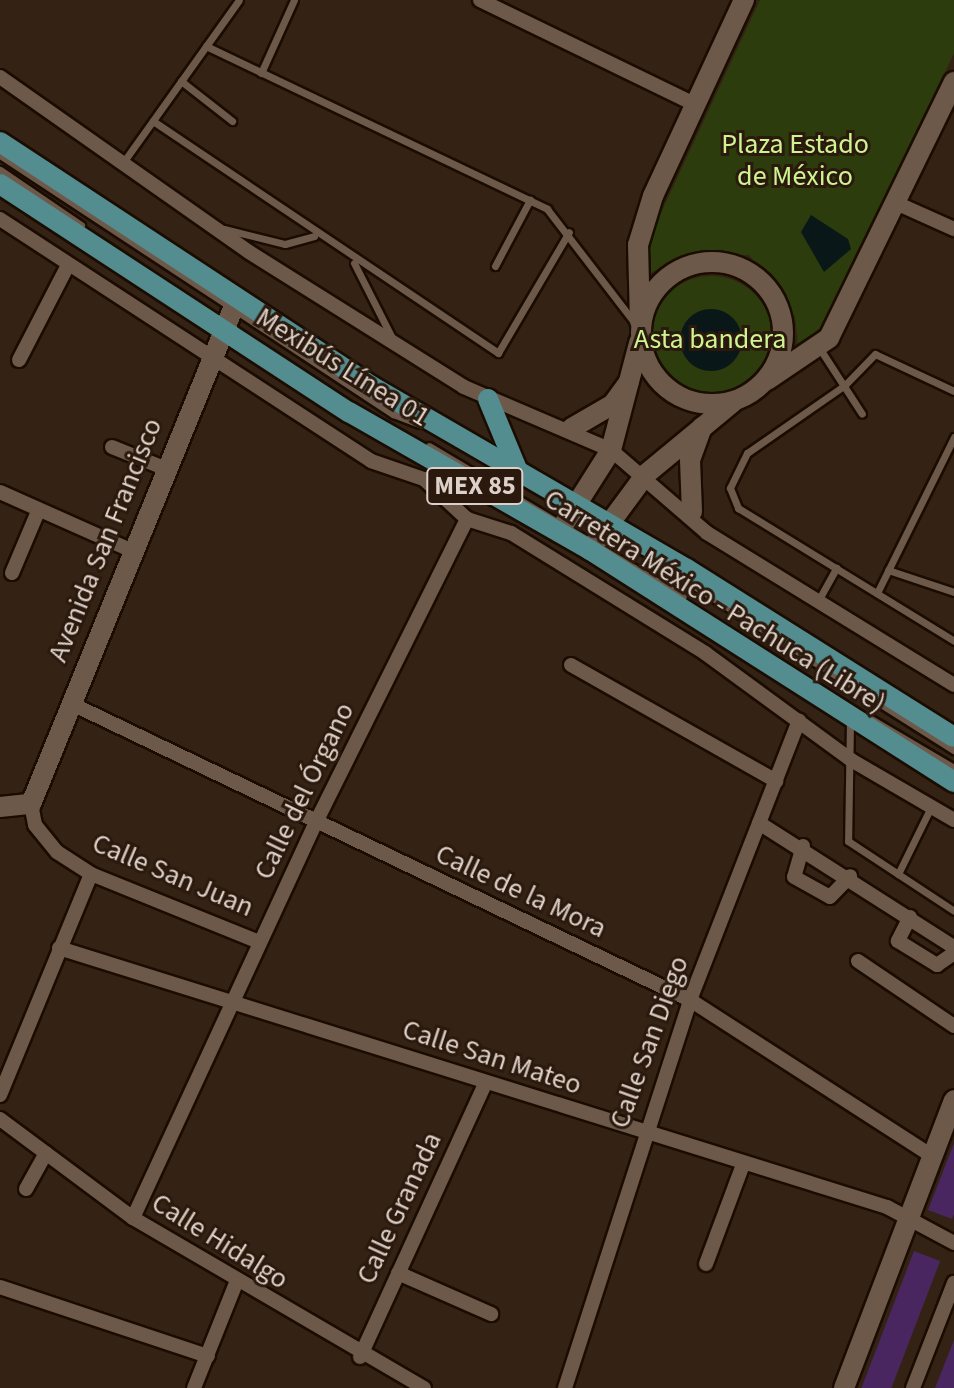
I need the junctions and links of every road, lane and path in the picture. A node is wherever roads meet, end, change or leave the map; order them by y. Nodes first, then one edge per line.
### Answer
1 (239, 0) edge
2 (294, 0) edge
3 (480, 0) edge
4 (744, 0) edge
5 (206, 46) junction
6 (261, 73) junction
7 (0, 77) edge
8 (181, 81) junction
9 (954, 82) edge
10 (696, 105) junction
11 (153, 121) junction
12 (232, 121) dead end
13 (0, 142) edge
14 (0, 155) edge
15 (121, 166) junction
16 (0, 170) edge
17 (0, 184) edge
18 (530, 200) junction
19 (896, 203) junction
20 (0, 219) edge
21 (213, 228) junction
22 (954, 229) edge
23 (569, 232) junction
24 (314, 236) junction
25 (354, 263) junction
26 (68, 265) junction
27 (495, 266) dead end
28 (229, 314) junction
29 (640, 330) junction
30 (395, 343) junction
31 (820, 349) junction
32 (208, 357) junction
33 (19, 360) dead end
34 (634, 375) junction
35 (764, 382) junction
36 (845, 385) junction
37 (954, 391) edge
38 (488, 399) junction
39 (733, 402) junction
40 (862, 414) dead end
41 (703, 425) junction
42 (572, 428) junction
43 (954, 437) edge
44 (112, 447) dead end
45 (611, 450) junction
46 (164, 468) junction
47 (429, 471) junction
48 (519, 474) junction
49 (646, 474) junction
50 (0, 492) edge
51 (39, 509) junction
52 (692, 512) junction
53 (568, 517) junction
54 (467, 519) junction
55 (599, 536) junction
56 (135, 552) junction
57 (542, 552) junction
58 (836, 568) junction
59 (888, 570) junction
60 (12, 573) dead end
61 (577, 573) junction
62 (954, 592) edge
63 (877, 593) junction
64 (818, 601) junction
65 (715, 632) junction
66 (954, 641) edge
67 (705, 653) junction
68 (571, 665) dead end
69 (954, 685) edge
70 (70, 703) junction
71 (850, 720) junction
72 (799, 721) junction
73 (954, 737) edge
74 (954, 750) edge
75 (851, 760) junction
76 (954, 768) edge
77 (776, 781) junction
78 (954, 782) edge
79 (31, 804) junction
80 (0, 807) edge
81 (931, 807) junction
82 (954, 820) edge
83 (316, 822) junction
84 (759, 823) junction
85 (803, 846) junction
86 (91, 874) junction
87 (898, 874) junction
88 (850, 876) junction
89 (954, 911) edge
90 (910, 917) junction
91 (259, 942) junction
92 (59, 948) junction
93 (954, 950) edge
94 (858, 961) dead end
95 (232, 1000) junction
96 (690, 1000) junction
97 (954, 1026) edge
98 (486, 1082) junction
99 (0, 1095) edge
100 (954, 1100) edge
101 (0, 1119) edge
102 (643, 1135) junction
103 (46, 1153) junction
104 (932, 1156) junction
105 (742, 1167) junction
106 (26, 1189) dead end
107 (133, 1218) junction
108 (907, 1220) junction
109 (954, 1243) edge
110 (706, 1264) dead end
111 (398, 1273) junction
112 (236, 1283) junction
113 (954, 1283) edge
114 (0, 1287) edge
115 (491, 1314) dead end
116 (208, 1356) junction
117 (360, 1357) junction
118 (194, 1388) edge
119 (424, 1388) edge
120 (565, 1388) edge
121 (844, 1388) edge
122 (913, 1388) edge

1 - 5 lane
2 - 6 lane
3 - 10 street
4 - 10 street
5 - 6 lane
5 - 8 lane
6 - 18 lane
7 - 15 street
8 - 11 lane
8 - 12 lane
9 - 19 street
10 - 29 street
11 - 15 lane
11 - 24 lane
13 - 28 main road, Carretera México - Pachuca (Libre) / MEX 85
14 - 28 lane, Mexibús Línea 01
15 - 21 street
16 - 28 lane, Mexibús Línea 01
17 - 28 main road, Carretera México - Pachuca (Libre) / MEX 85
18 - 23 lane
18 - 27 lane
19 - 22 street
19 - 31 street
20 - 26 street
21 - 24 lane
21 - 30 street
23 - 25 lane
23 - 29 lane
24 - 25 lane
25 - 30 lane
26 - 32 street
26 - 33 street
28 - 32 street, Avenida San Francisco
28 - 47 main road, Carretera México - Pachuca (Libre) / MEX 85
28 - 48 main road, Carretera México - Pachuca (Libre) / MEX 85
28 - 53 lane, Mexibús Línea 01
28 - 53 lane, Mexibús Línea 01
29 - 34 street
29 - 35 street
29 - 39 street
30 - 38 street
31 - 35 street
31 - 36 lane
32 - 46 street, Avenida San Francisco
32 - 47 street
34 - 42 street
34 - 45 street
35 - 39 street
36 - 37 lane
36 - 40 lane
36 - 58 lane
38 - 42 street
38 - 48 main road
39 - 41 street
41 - 49 street
41 - 52 street
42 - 45 street
43 - 59 lane
44 - 46 street
45 - 49 street
45 - 53 street
46 - 56 street, Avenida San Francisco
47 - 53 main road, Carretera México - Pachuca (Libre) / MEX 85
47 - 54 street
48 - 53 main road, Carretera México - Pachuca (Libre) / MEX 85
49 - 52 street
49 - 55 street
50 - 51 street
51 - 56 street
51 - 60 street
52 - 64 street
53 - 55 main road, Carretera México - Pachuca (Libre) / MEX 85
53 - 55 main road, Carretera México - Pachuca (Libre) / MEX 85
53 - 57 street
54 - 57 street
54 - 83 street, Calle del Órgano
55 - 61 street
55 - 65 main road, Carretera México - Pachuca (Libre) / MEX 85
55 - 73 main road, Carretera México - Pachuca (Libre) / MEX 85
55 - 74 lane
55 - 76 lane
56 - 70 street, Avenida San Francisco
57 - 61 street
58 - 63 lane
58 - 64 lane
59 - 62 lane
59 - 63 lane
61 - 67 street
63 - 66 lane
64 - 69 street
65 - 67 street
65 - 71 main road, Carretera México - Pachuca (Libre) / MEX 85
67 - 72 street
68 - 77 street
70 - 79 street, Avenida San Francisco
70 - 83 street, Calle de la Mora
71 - 75 lane
71 - 78 main road, Carretera México - Pachuca (Libre) / MEX 85
72 - 75 street
72 - 77 street, Calle San Diego
75 - 81 street
75 - 87 lane
77 - 84 street, Calle San Diego
79 - 80 street
79 - 86 street, Calle San Juan
81 - 82 street
81 - 87 lane
83 - 91 street, Calle del Órgano
83 - 96 street, Calle de la Mora
84 - 85 street
84 - 96 street, Calle San Diego
85 - 88 street
85 - 88 street
86 - 91 street, Calle San Juan
86 - 92 street
87 - 89 lane
88 - 90 street
90 - 93 street
90 - 93 street
91 - 95 street, Calle del Órgano
92 - 95 street, Calle San Mateo
92 - 99 street
94 - 97 street
95 - 98 street, Calle San Mateo
95 - 107 street, Calle del Órgano
96 - 102 street, Calle San Diego
96 - 104 street, Calle de la Mora
98 - 102 street, Calle San Mateo
98 - 111 street, Calle Granada
100 - 104 street
101 - 103 street, Calle Hidalgo
102 - 105 street, Calle San Mateo
102 - 120 street, Calle San Diego
103 - 106 street
103 - 107 street, Calle Hidalgo
104 - 108 street
105 - 108 street, Calle San Mateo
105 - 110 street
107 - 112 street, Calle Hidalgo
108 - 109 street, Calle San Mateo
108 - 121 street
111 - 115 street
111 - 117 street, Calle Granada
112 - 116 street
112 - 117 street, Calle Hidalgo
113 - 122 street
114 - 116 street
116 - 118 street
117 - 119 street, Calle Hidalgo

